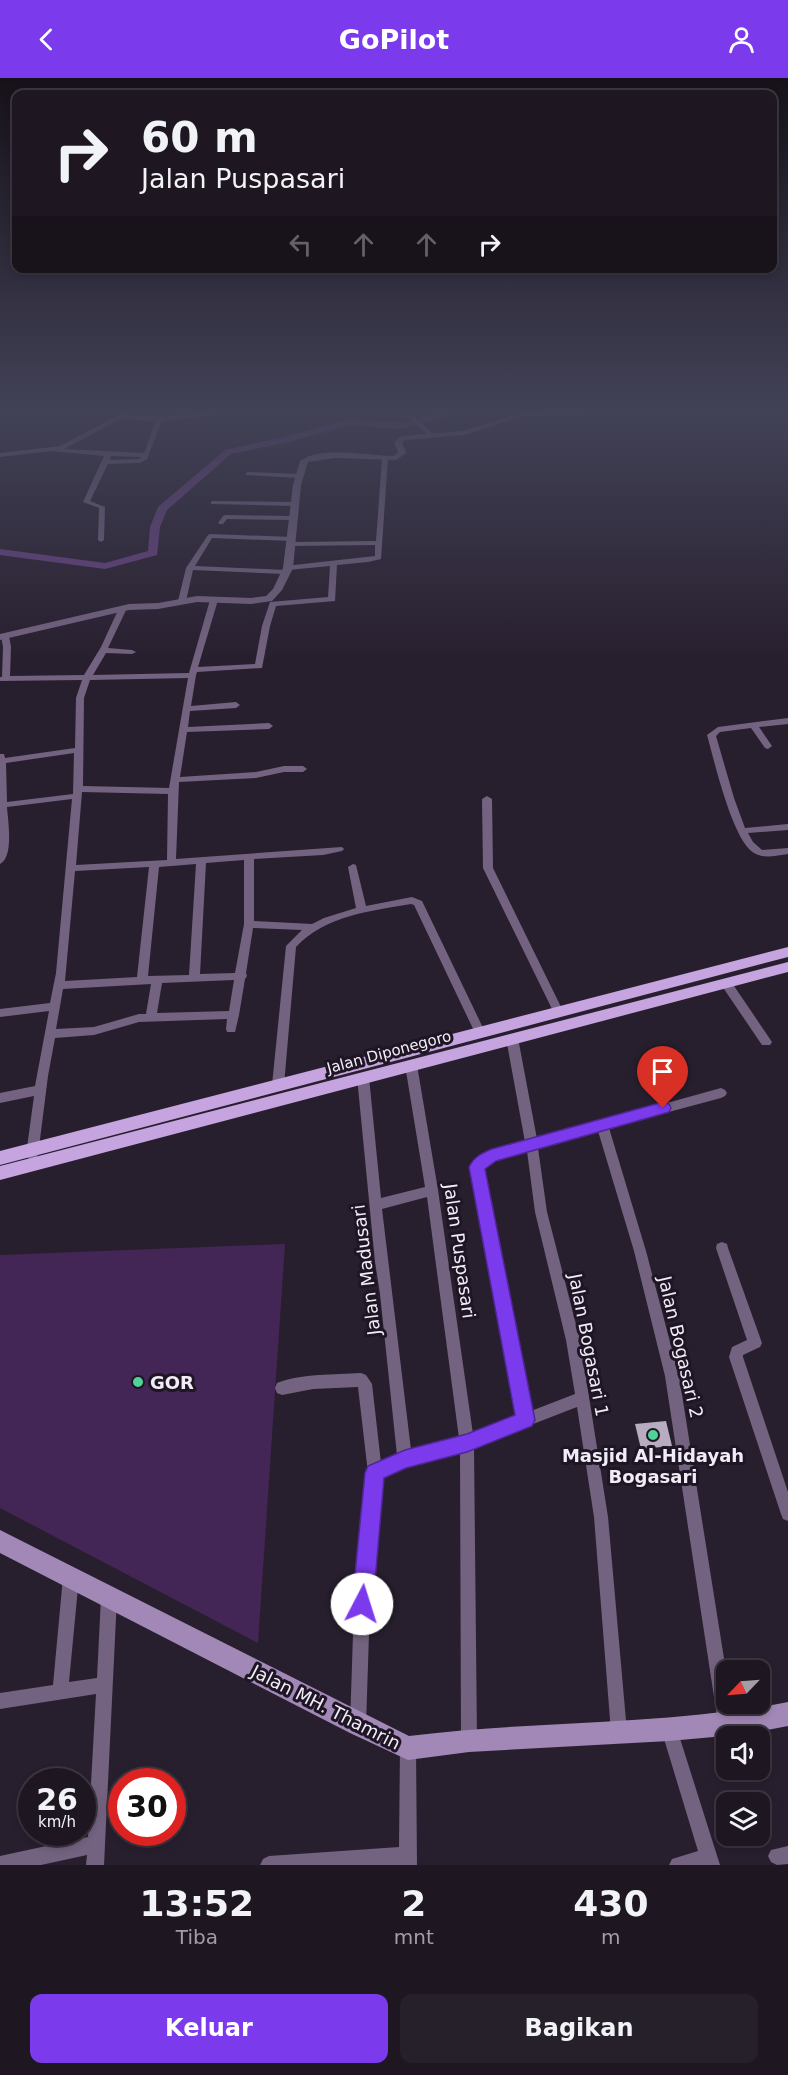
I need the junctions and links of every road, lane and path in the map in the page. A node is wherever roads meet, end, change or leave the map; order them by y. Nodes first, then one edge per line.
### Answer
1 (90, 493) edge
2 (296, 493) edge
3 (383, 493) edge
4 (213, 503) dead end
5 (294, 504) junction
6 (294, 518) junction
7 (221, 523) dead end
8 (101, 540) dead end
9 (292, 542) junction
10 (379, 543) junction
11 (334, 563) junction
12 (190, 567) junction
13 (286, 570) junction
14 (214, 600) junction
15 (182, 601) junction
16 (272, 601) junction
17 (123, 608) junction
18 (3, 636) edge
19 (103, 650) junction
20 (132, 652) dead end
21 (193, 672) junction
22 (3, 678) edge
23 (86, 679) junction
24 (236, 705) dead end
25 (187, 709) junction
26 (788, 721) edge
27 (269, 726) dead end
28 (754, 726) junction
29 (183, 730) junction
30 (768, 746) dead end
31 (79, 750) junction
32 (1, 758) edge
33 (303, 769) dead end
34 (175, 780) junction
35 (173, 791) junction
36 (77, 793) junction
37 (487, 800) dead end
38 (2, 802) edge
39 (788, 827) edge
40 (742, 831) junction
41 (339, 849) dead end
42 (788, 851) edge
43 (249, 856) junction
44 (201, 860) junction
45 (0, 861) edge
46 (172, 862) junction
47 (154, 864) junction
48 (353, 867) dead end
49 (70, 868) junction
50 (362, 911) junction
51 (249, 924) junction
52 (315, 927) junction
53 (788, 952) edge
54 (788, 967) edge
55 (242, 976) junction
56 (194, 979) junction
57 (142, 980) junction
58 (157, 981) junction
59 (726, 983) junction
60 (58, 986) junction
61 (55, 1006) junction
62 (558, 1011) junction
63 (0, 1013) edge
64 (234, 1015) junction
65 (151, 1017) junction
66 (231, 1029) dead end
67 (480, 1032) junction
68 (50, 1034) junction
69 (512, 1038) junction
70 (766, 1042) dead end
71 (411, 1065) junction
72 (363, 1077) junction
73 (279, 1085) junction
74 (39, 1090) junction
75 (721, 1093) dead end
76 (0, 1098) edge
77 (602, 1125) junction
78 (532, 1146) junction
79 (32, 1157) junction
80 (0, 1158) edge
81 (0, 1173) edge
82 (432, 1190) junction
83 (376, 1205) junction
84 (722, 1248) dead end
85 (282, 1388) dead end
86 (583, 1398) junction
87 (526, 1420) junction
88 (467, 1443) junction
89 (405, 1459) junction
90 (375, 1473) junction
91 (788, 1514) edge
92 (0, 1541) edge
93 (71, 1577) junction
94 (109, 1597) junction
95 (103, 1685) junction
96 (60, 1692) junction
97 (0, 1701) edge
98 (788, 1714) edge
99 (726, 1724) junction
100 (358, 1725) junction
101 (669, 1729) junction
102 (619, 1732) junction
103 (469, 1740) junction
104 (408, 1748) junction
105 (97, 1844) junction
106 (408, 1860) edge
107 (710, 1862) edge
108 (0, 1865) edge
109 (95, 1865) edge
110 (269, 1865) edge
111 (678, 1865) edge

1 - 8 street
2 - 5 street
3 - 10 street
4 - 5 street
5 - 6 street
6 - 7 street
6 - 9 street
9 - 10 street
9 - 12 street
9 - 13 street
10 - 11 street
11 - 13 street
11 - 16 street
12 - 13 street
12 - 15 street
13 - 16 street
14 - 15 street
14 - 16 street
14 - 21 street
15 - 17 street
16 - 21 street
17 - 18 street
17 - 19 street
18 - 22 street
19 - 20 street
19 - 23 street
21 - 23 street
21 - 25 street
22 - 23 street
23 - 31 street
24 - 25 street
25 - 29 street
26 - 28 street
27 - 29 street
28 - 30 street
28 - 40 street
29 - 34 street
31 - 32 street
31 - 36 street
32 - 38 street
33 - 34 street
34 - 35 street
35 - 36 street
35 - 46 street
36 - 38 street
36 - 49 street
37 - 62 street
38 - 45 street
39 - 40 street
40 - 42 street
41 - 43 street
43 - 44 street
43 - 51 street
44 - 46 street
44 - 56 street
46 - 47 street
47 - 49 street
47 - 57 street
48 - 50 street
49 - 60 street
50 - 52 street
50 - 67 street
51 - 52 street
51 - 55 street
52 - 73 street
53 - 62 main road, Jalan Diponegoro
54 - 59 main road, Jalan Diponegoro
55 - 56 street
55 - 64 street
56 - 58 street
57 - 58 street
57 - 60 street
58 - 65 street
59 - 69 main road, Jalan Diponegoro
59 - 70 street
60 - 61 street
61 - 63 street
61 - 68 street
62 - 67 main road, Jalan Diponegoro
64 - 65 street
64 - 66 street
65 - 68 street
67 - 73 main road, Jalan Diponegoro
68 - 74 street
69 - 71 main road, Jalan Diponegoro
69 - 78 street, Jalan Bogasari 1
71 - 72 main road, Jalan Diponegoro
71 - 82 street, Jalan Puspasari
72 - 79 main road, Jalan Diponegoro
72 - 83 street, Jalan Madusari
73 - 79 main road, Jalan Diponegoro
74 - 76 street
74 - 79 street
75 - 77 street
77 - 78 street
77 - 99 street, Jalan Bogasari 2
78 - 86 street, Jalan Bogasari 1
78 - 87 street
79 - 80 main road, Jalan Diponegoro
79 - 81 main road, Jalan Diponegoro
82 - 83 street
82 - 88 street, Jalan Puspasari
83 - 89 street, Jalan Madusari
84 - 91 street
85 - 90 street
86 - 87 street
86 - 102 street, Jalan Bogasari 1
87 - 88 street
88 - 89 street
88 - 103 street, Jalan Puspasari
89 - 90 street
90 - 100 street
92 - 93 main road, Jalan MH. Thamrin
93 - 94 main road, Jalan MH. Thamrin
93 - 96 street
94 - 95 street
94 - 100 main road, Jalan MH. Thamrin
95 - 96 street
95 - 105 street
96 - 97 street
98 - 99 main road, Jalan MH. Thamrin
99 - 101 main road, Jalan MH. Thamrin
100 - 104 main road, Jalan MH. Thamrin
101 - 102 main road, Jalan MH. Thamrin
101 - 107 street
102 - 103 main road, Jalan MH. Thamrin
103 - 104 main road, Jalan MH. Thamrin
104 - 106 street
105 - 108 street
105 - 109 street
106 - 110 street
107 - 111 street

